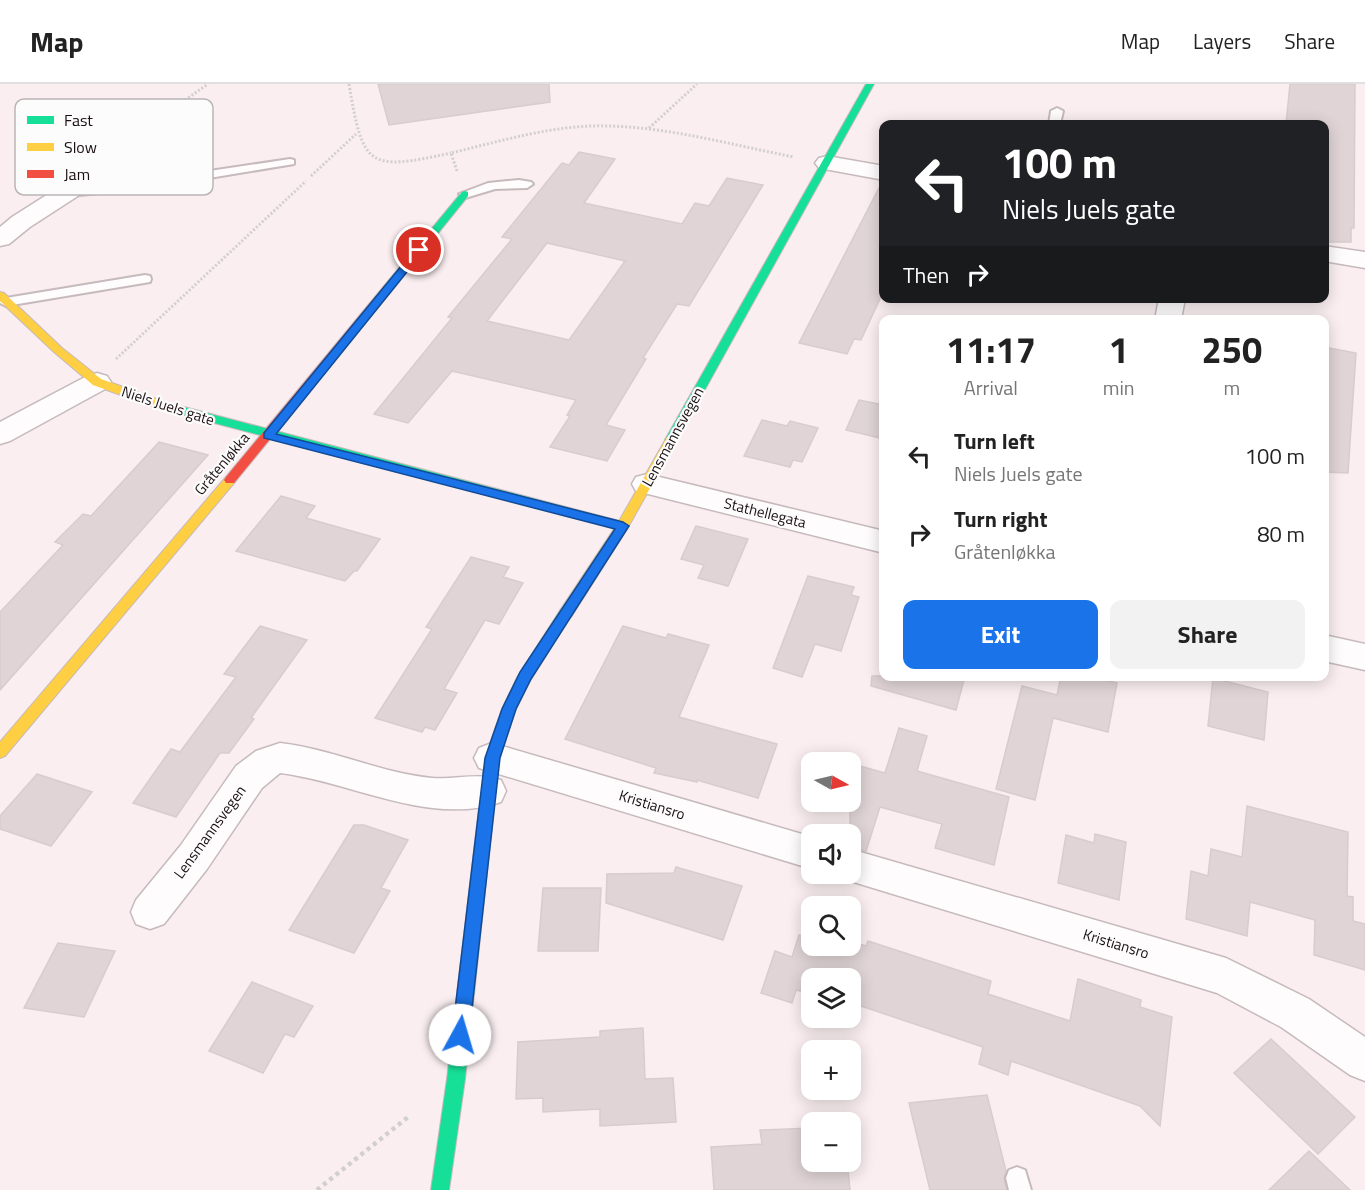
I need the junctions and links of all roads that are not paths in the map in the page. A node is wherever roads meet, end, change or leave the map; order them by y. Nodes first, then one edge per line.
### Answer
1 (870, 84) edge
2 (1057, 111) dead end
3 (1055, 120) edge
4 (290, 162) dead end
5 (827, 163) junction
6 (879, 172) edge
7 (213, 174) edge
8 (527, 184) dead end
9 (465, 194) joint
10 (64, 195) edge
11 (0, 239) edge
12 (1329, 254) edge
13 (1365, 260) edge
14 (145, 279) dead end
15 (3, 299) edge
16 (97, 382) junction
17 (0, 434) edge
18 (268, 435) junction
19 (647, 484) junction
20 (623, 526) junction
21 (879, 541) edge
22 (1329, 649) edge
23 (1365, 657) edge
24 (0, 752) edge
25 (490, 775) junction
26 (801, 850) edge
27 (861, 868) edge
28 (150, 912) dead end
29 (1365, 1061) edge
30 (440, 1190) edge

1 - 5 street, Lensmannsvegen
2 - 3 lane
4 - 7 lane
5 - 6 street
5 - 19 street, Lensmannsvegen
8 - 9 lane
9 - 18 street, Gråtenløkka
10 - 11 street
12 - 13 street
14 - 15 lane
15 - 16 street, Niels Juels gate
16 - 17 street
16 - 18 street, Niels Juels gate
18 - 20 street, Niels Juels gate
18 - 24 street, Gråtenløkka
19 - 20 street, Lensmannsvegen
19 - 21 street, Stathellegata
20 - 25 street, Lensmannsvegen
22 - 23 street
25 - 26 street, Kristiansro
25 - 28 street, Lensmannsvegen
25 - 30 street, Lensmannsvegen
27 - 29 street, Kristiansro

